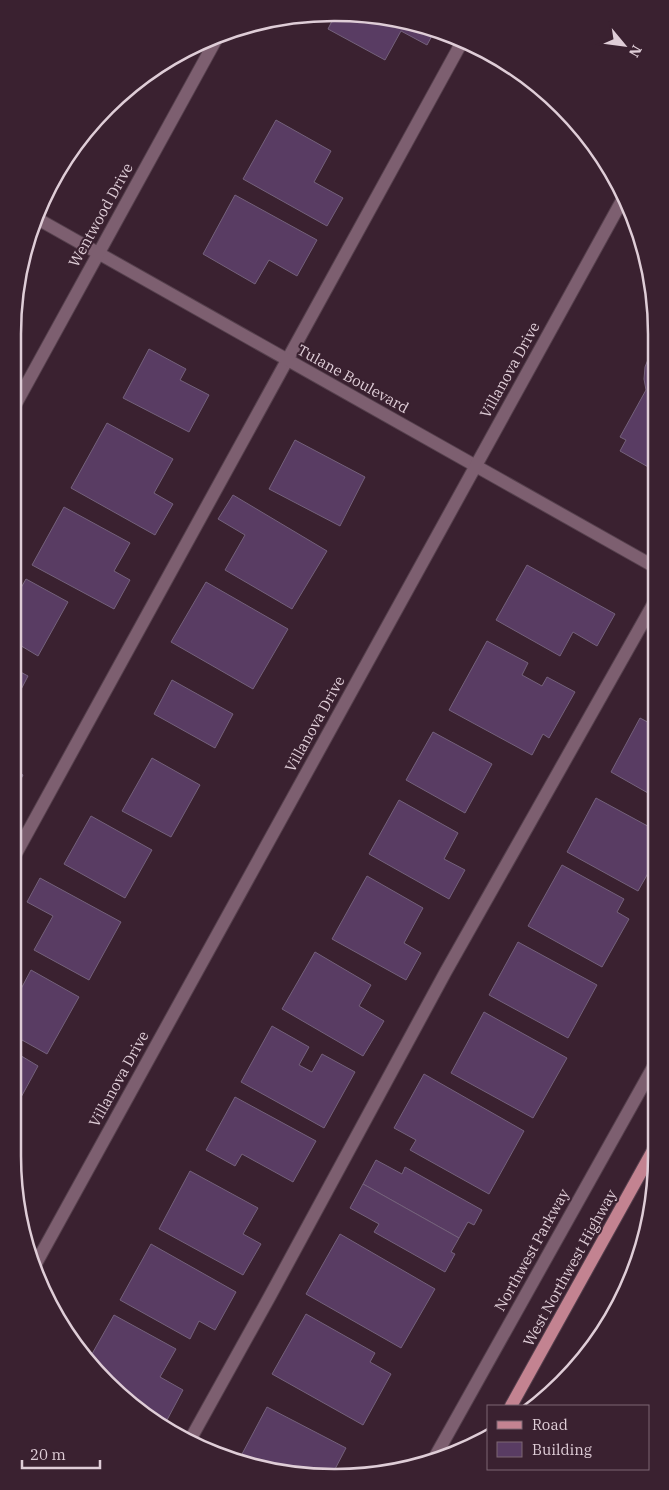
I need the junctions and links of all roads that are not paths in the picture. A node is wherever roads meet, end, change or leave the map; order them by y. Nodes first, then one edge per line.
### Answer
1 (212, 46) edge
2 (459, 47) edge
3 (619, 205) edge
4 (43, 222) edge
5 (98, 253) junction
6 (287, 360) junction
7 (21, 393) edge
8 (475, 467) junction
9 (648, 563) edge
10 (648, 613) edge
11 (21, 843) edge
12 (648, 1076) edge
13 (648, 1160) edge
14 (39, 1258) edge
15 (512, 1405) edge
16 (193, 1435) edge
17 (438, 1451) edge

1 - 5 street, Wentwood Drive
2 - 6 street
3 - 8 street, Villanova Drive
4 - 5 street, Tulane Boulevard
5 - 6 street, Tulane Boulevard
5 - 7 street, Wentwood Drive
6 - 8 street, Tulane Boulevard
6 - 11 street
8 - 9 street, Tulane Boulevard
8 - 14 street, Villanova Drive
10 - 16 street
12 - 17 street, Northwest Parkway
13 - 15 main road, West Northwest Highway

